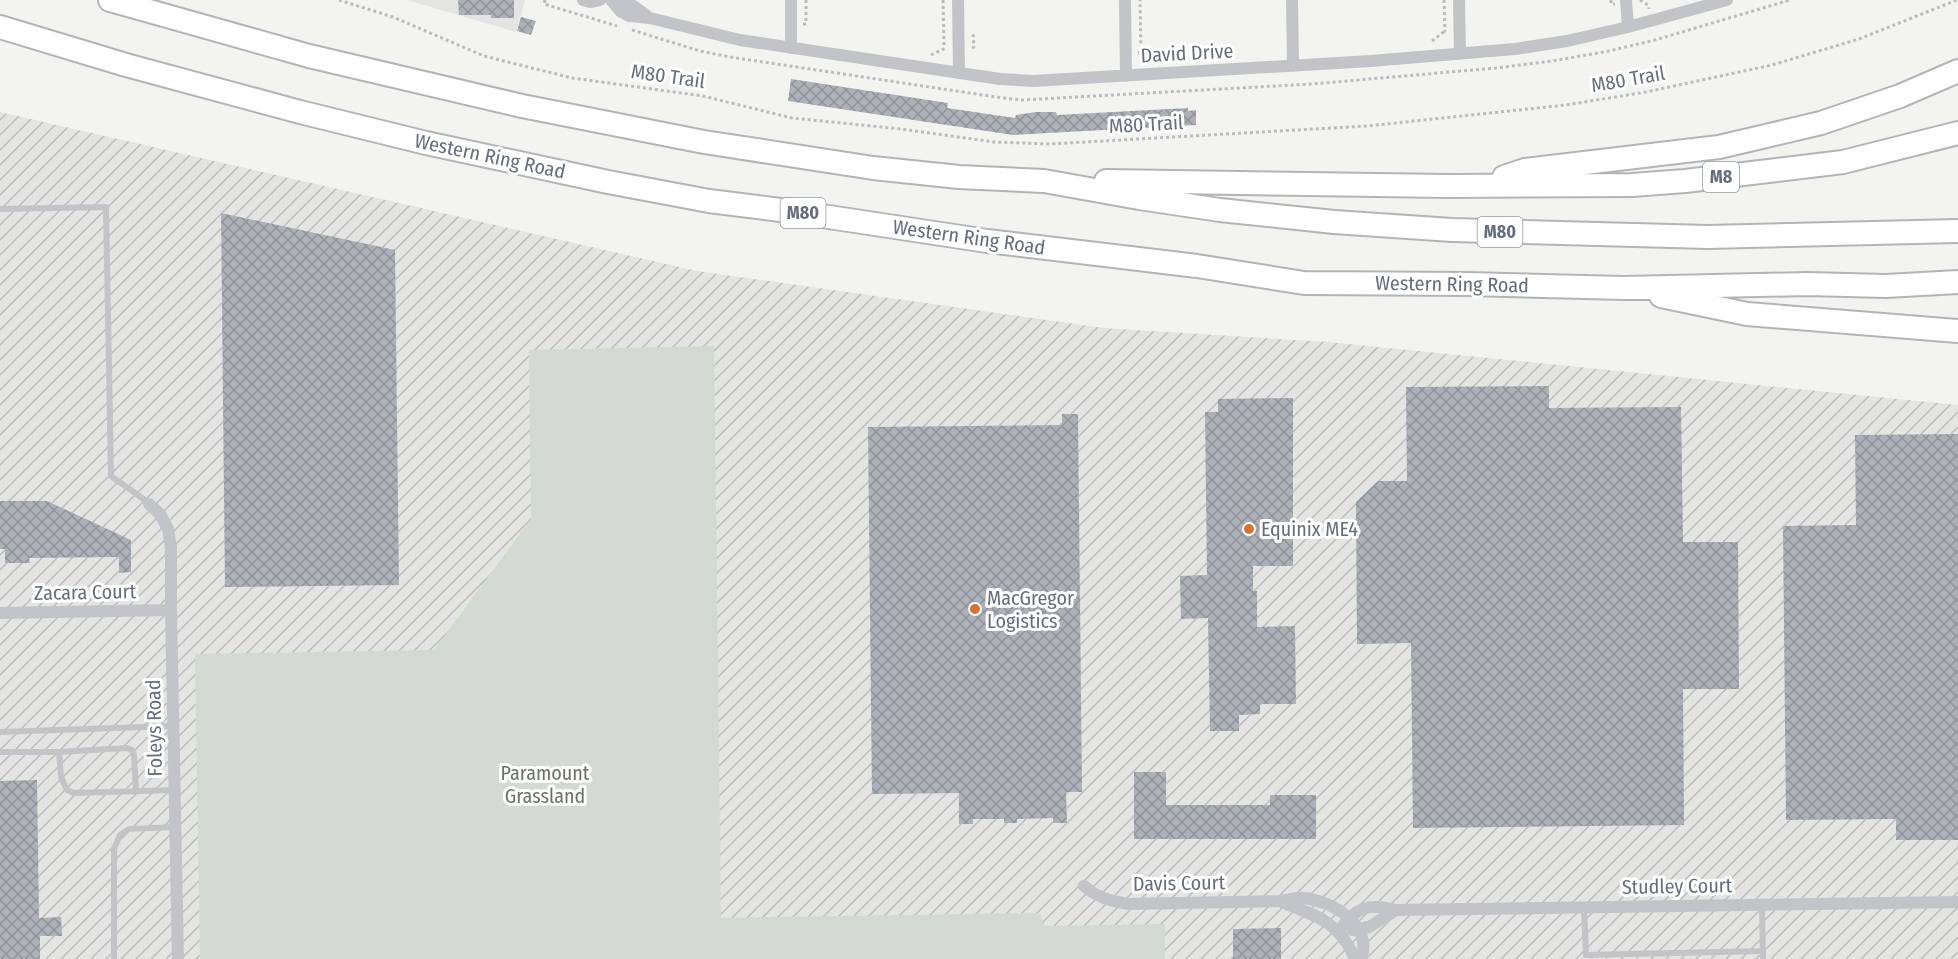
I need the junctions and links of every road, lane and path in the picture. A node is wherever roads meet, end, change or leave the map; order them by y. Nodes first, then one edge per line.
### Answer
1 (110, 0) edge
2 (339, 0) edge
3 (583, 0) edge
4 (600, 0) edge
5 (612, 0) edge
6 (625, 0) edge
7 (791, 0) edge
8 (943, 0) edge
9 (958, 0) edge
10 (1125, 0) edge
11 (1292, 0) edge
12 (1460, 0) edge
13 (1626, 0) edge
14 (1726, 0) edge
15 (1768, 0) edge
16 (1957, 0) edge
17 (1770, 7) dead end
18 (650, 18) junction
19 (0, 27) edge
20 (1628, 27) junction
21 (944, 47) dead end
22 (791, 48) junction
23 (1460, 53) junction
24 (1293, 66) junction
25 (1958, 71) edge
26 (959, 73) junction
27 (1126, 76) junction
28 (1958, 133) edge
29 (1044, 181) junction
30 (1480, 186) junction
31 (0, 209) edge
32 (1958, 231) edge
33 (1958, 282) edge
34 (1624, 288) junction
35 (1958, 331) edge
36 (149, 504) joint
37 (171, 610) junction
38 (0, 612) edge
39 (174, 726) junction
40 (0, 732) edge
41 (0, 752) edge
42 (59, 752) junction
43 (175, 790) junction
44 (136, 791) junction
45 (176, 827) junction
46 (1084, 886) dead end
47 (1280, 901) junction
48 (1958, 902) edge
49 (1762, 904) junction
50 (1584, 907) junction
51 (1396, 909) junction
52 (1354, 923) junction
53 (1338, 931) junction
54 (1763, 951) junction
55 (1585, 957) edge
56 (114, 959) edge
57 (178, 959) edge
58 (1355, 959) edge
59 (1361, 959) edge
60 (1763, 959) edge

1 - 29 highway, M80
2 - 16 path, M80 Trail
3 - 4 street
5 - 18 street, David Drive
6 - 18 street, David Drive
7 - 22 street
8 - 21 path
9 - 26 street
10 - 27 street
11 - 24 street
12 - 23 street
13 - 20 street
14 - 20 street, David Drive
15 - 17 path
18 - 22 street, David Drive
19 - 34 highway, Western Ring Road / M80
20 - 23 street, David Drive
22 - 26 street, David Drive
23 - 24 street, David Drive
24 - 27 street, David Drive
25 - 30 highway
26 - 27 street, David Drive
28 - 30 highway, M8
29 - 30 highway
29 - 32 highway, M80
31 - 36 lane
33 - 34 highway, Western Ring Road / M80
34 - 35 highway
36 - 37 street, Foleys Road
37 - 38 street, Zacara Court
37 - 39 street, Foleys Road
39 - 40 lane
39 - 43 street, Foleys Road
41 - 42 lane
42 - 44 lane
42 - 44 lane
43 - 44 lane
43 - 45 street, Foleys Road
45 - 56 lane
45 - 57 street, Foleys Road
46 - 47 street, Davis Court
47 - 52 street, Davis Court
47 - 53 street, Davis Court
48 - 49 street, Studley Court
49 - 50 street, Studley Court
49 - 54 lane
50 - 51 street, Studley Court
50 - 55 lane
51 - 52 street
51 - 52 street, Studley Court
52 - 53 street
52 - 59 street
53 - 58 street
54 - 55 lane
54 - 60 lane

